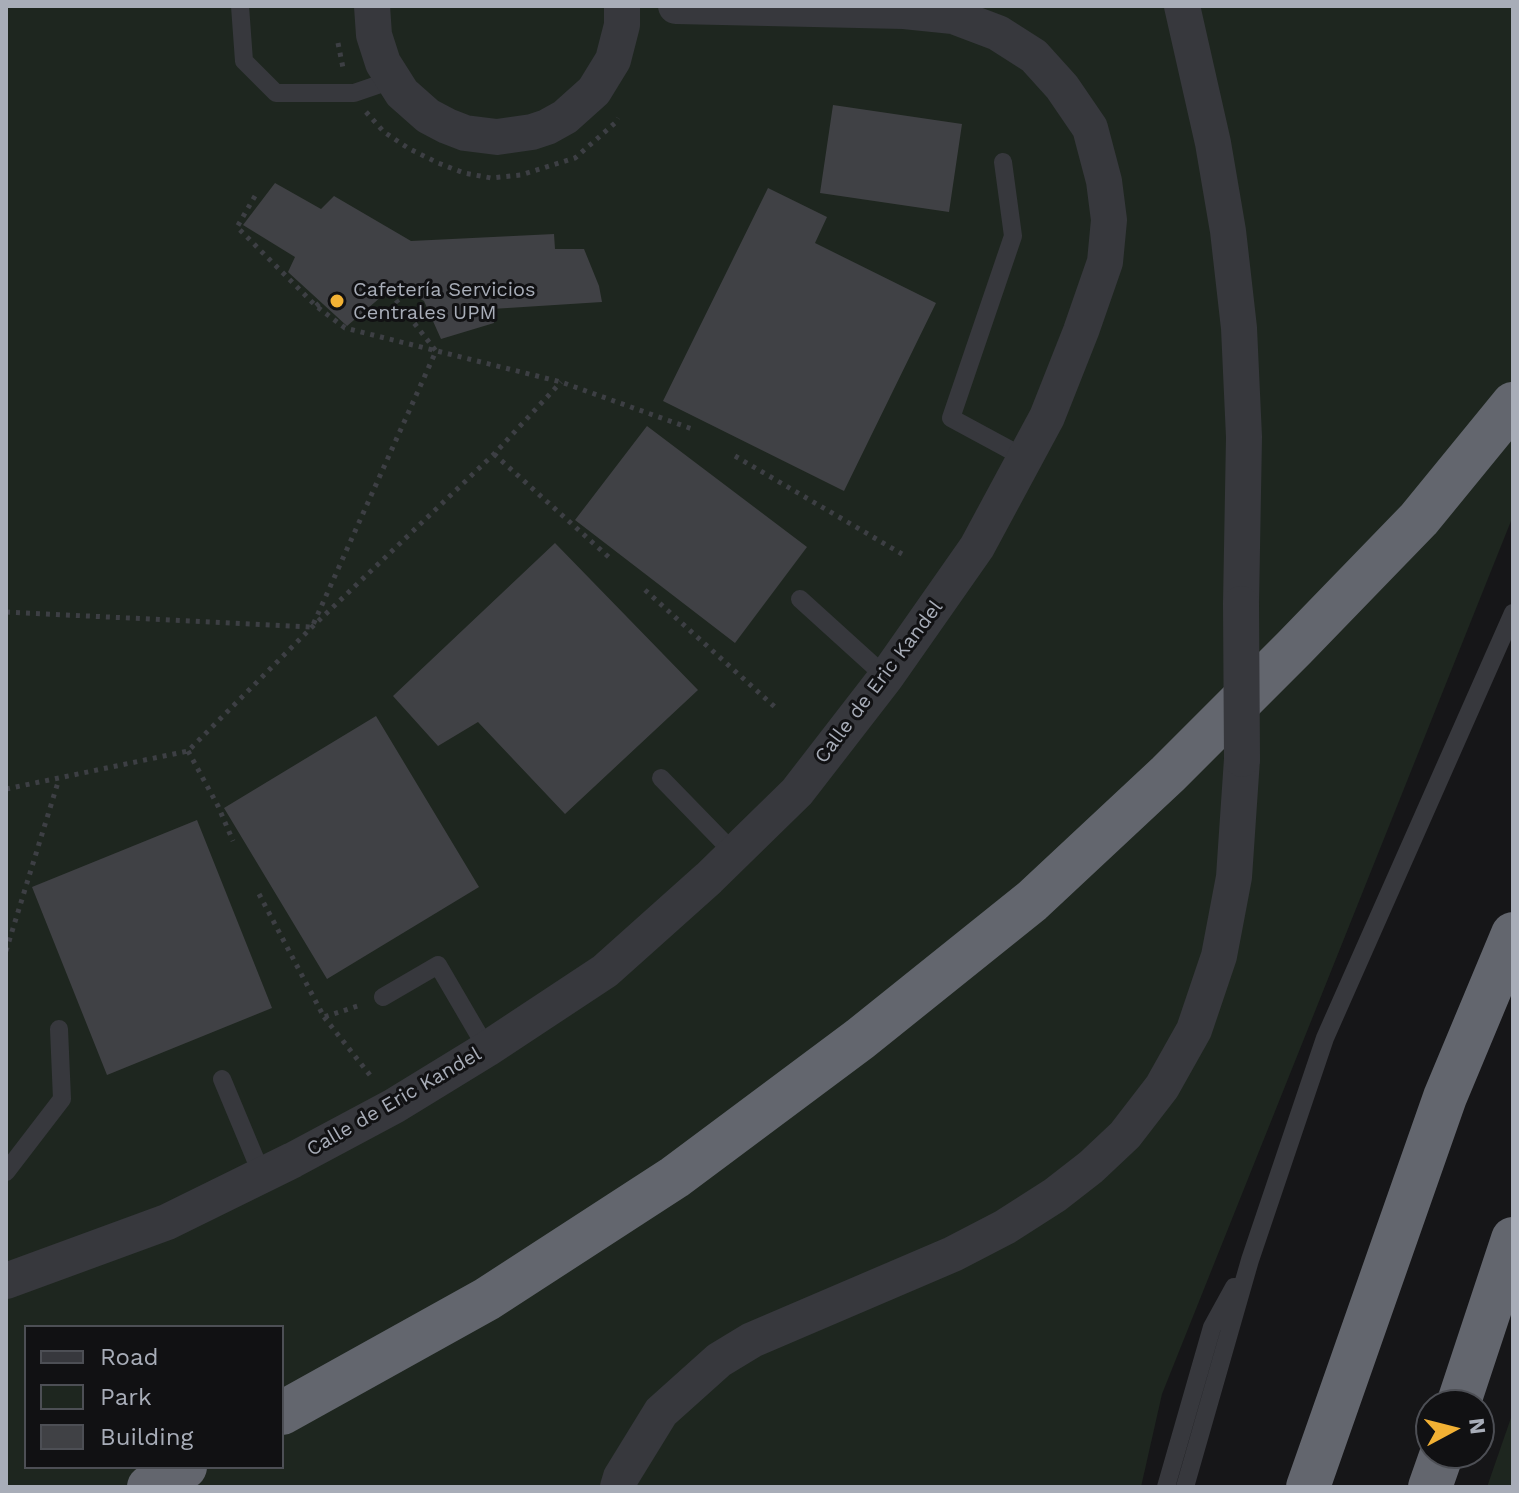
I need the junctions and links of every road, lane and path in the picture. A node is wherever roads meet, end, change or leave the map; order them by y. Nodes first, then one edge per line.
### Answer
1 (240, 6) edge
2 (372, 6) edge
3 (622, 6) edge
4 (676, 6) edge
5 (1182, 6) edge
6 (392, 80) junction
7 (1003, 162) dead end
8 (255, 196) dead end
9 (396, 300) dead end
10 (322, 301) dead end
11 (316, 306) junction
12 (436, 351) junction
13 (561, 382) junction
14 (1513, 404) edge
15 (695, 430) dead end
16 (494, 454) junction
17 (735, 456) dead end
18 (1025, 458) junction
19 (902, 554) dead end
20 (612, 560) dead end
21 (645, 590) dead end
22 (800, 599) dead end
23 (6, 612) edge
24 (1513, 613) edge
25 (312, 627) junction
26 (886, 677) junction
27 (776, 708) dead end
28 (188, 751) junction
29 (60, 778) junction
30 (661, 778) dead end
31 (6, 789) edge
32 (233, 841) dead end
33 (734, 853) junction
34 (259, 894) dead end
35 (1513, 934) edge
36 (6, 951) edge
37 (383, 997) joint
38 (324, 1017) junction
39 (59, 1029) dead end
40 (487, 1049) junction
41 (222, 1079) dead end
42 (394, 1106) junction
43 (6, 1172) edge
44 (262, 1175) junction
45 (1513, 1239) edge
46 (1250, 1260) junction
47 (6, 1281) edge
48 (1463, 1389) edge
49 (284, 1412) edge
50 (181, 1469) edge
51 (149, 1487) edge
52 (618, 1487) edge
53 (1166, 1487) edge
54 (1185, 1487) edge
55 (1308, 1487) edge

1 - 6 lane
2 - 6 street
3 - 6 street
4 - 18 street, Calle de Eric Kandel
5 - 52 street, bridge
7 - 18 lane
8 - 11 path
9 - 12 path
10 - 11 path
11 - 12 path
12 - 13 path
12 - 25 path
13 - 15 path
13 - 16 path
14 - 49 highway
16 - 20 path
16 - 25 path
17 - 19 path
18 - 26 street, Calle de Eric Kandel
21 - 27 path
22 - 26 lane
23 - 25 path
24 - 46 lane
25 - 28 path
26 - 33 street, Calle de Eric Kandel
28 - 29 path
28 - 32 path
29 - 31 path
29 - 36 path
30 - 33 lane
33 - 40 street, Calle de Eric Kandel
34 - 38 path
35 - 55 highway
37 - 38 path
37 - 40 lane
38 - 42 path
39 - 43 lane
40 - 42 street, Calle de Eric Kandel
41 - 44 lane
42 - 44 street, Calle de Eric Kandel
44 - 47 street, Calle de Eric Kandel
45 - 48 highway
46 - 53 lane
46 - 54 lane
50 - 51 highway

